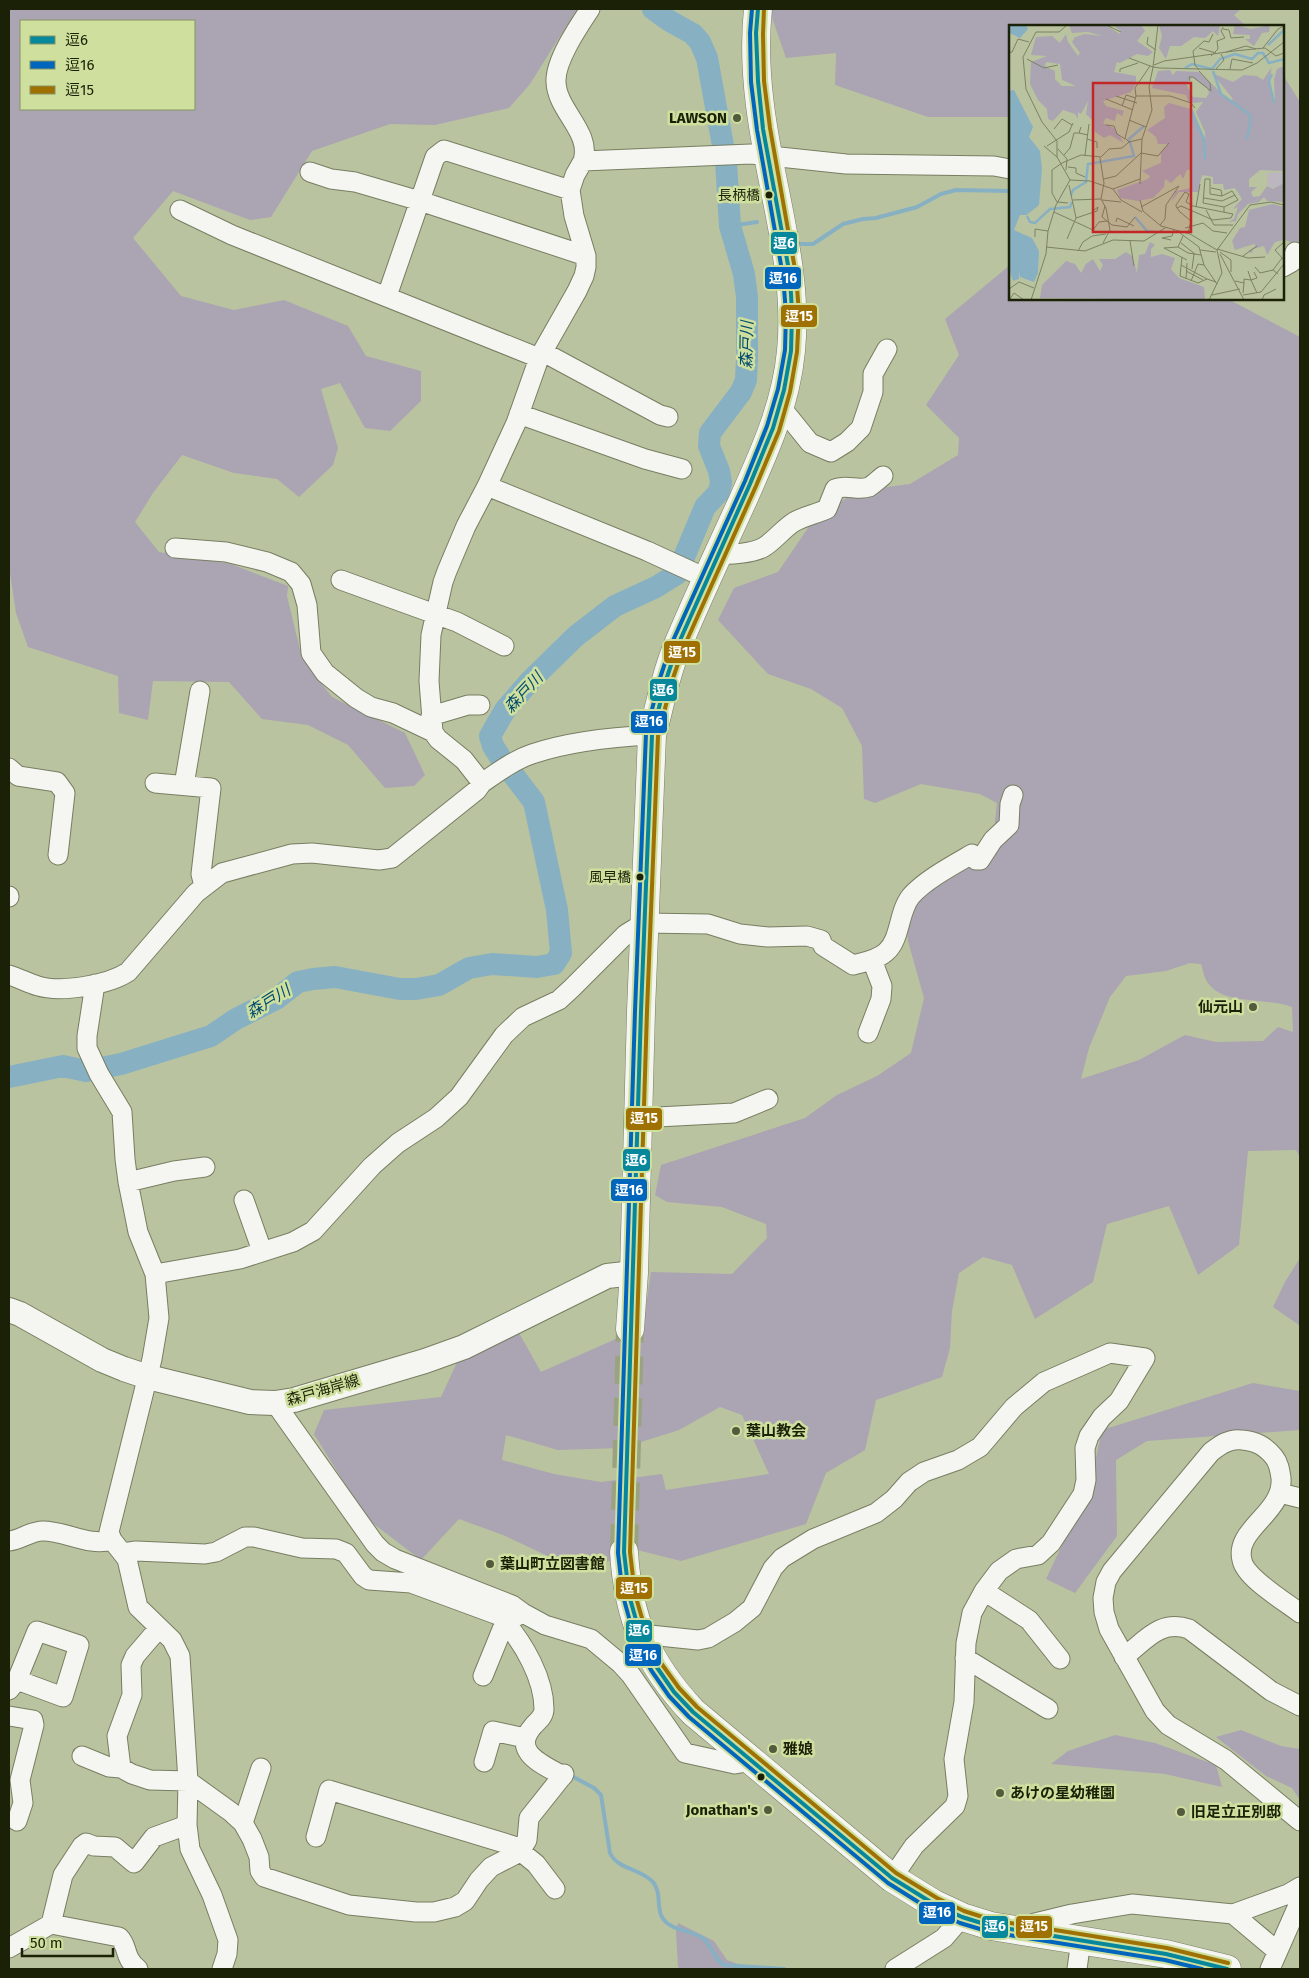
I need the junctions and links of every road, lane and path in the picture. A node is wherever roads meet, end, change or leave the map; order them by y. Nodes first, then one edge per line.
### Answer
1 (590, 9) edge
2 (758, 9) edge
3 (768, 155) junction
4 (583, 161) junction
5 (1009, 168) edge
6 (310, 172) dead end
7 (570, 190) junction
8 (420, 201) junction
9 (180, 210) dead end
10 (1293, 252) edge
11 (586, 256) junction
12 (1284, 266) edge
13 (387, 296) junction
14 (887, 349) dead end
15 (541, 355) junction
16 (781, 408) junction
17 (519, 414) junction
18 (668, 417) dead end
19 (682, 468) dead end
20 (882, 476) dead end
21 (487, 486) junction
22 (176, 548) dead end
23 (696, 566) junction
24 (341, 580) dead end
25 (435, 614) junction
26 (504, 646) dead end
27 (200, 691) dead end
28 (480, 705) dead end
29 (432, 724) junction
30 (652, 735) junction
31 (9, 768) edge
32 (155, 783) dead end
33 (482, 783) junction
34 (184, 785) junction
35 (1013, 795) dead end
36 (58, 856) dead end
37 (204, 886) junction
38 (644, 923) junction
39 (872, 960) junction
40 (9, 976) edge
41 (95, 984) junction
42 (868, 1033) dead end
43 (768, 1099) dead end
44 (638, 1118) junction
45 (205, 1168) dead end
46 (128, 1182) junction
47 (244, 1200) dead end
48 (262, 1252) junction
49 (634, 1273) junction
50 (155, 1274) junction
51 (9, 1310) edge
52 (630, 1329) tunnel mouth
53 (148, 1377) junction
54 (275, 1403) junction
55 (1280, 1493) junction
56 (1300, 1498) edge
57 (9, 1541) edge
58 (118, 1546) junction
59 (624, 1552) tunnel mouth
60 (984, 1591) junction
61 (1300, 1613) edge
62 (514, 1618) junction
63 (159, 1628) junction
64 (640, 1634) junction
65 (1124, 1657) junction
66 (965, 1658) junction
67 (1060, 1659) dead end
68 (483, 1676) dead end
69 (1300, 1706) edge
70 (1048, 1709) dead end
71 (9, 1716) edge
72 (525, 1738) junction
73 (82, 1756) dead end
74 (752, 1761) junction
75 (484, 1762) dead end
76 (121, 1768) junction
77 (261, 1768) dead end
78 (188, 1781) junction
79 (17, 1821) dead end
80 (1300, 1821) edge
81 (243, 1823) junction
82 (188, 1825) junction
83 (316, 1838) dead end
84 (520, 1852) junction
85 (892, 1878) junction
86 (1300, 1887) edge
87 (555, 1889) dead end
88 (1300, 1901) edge
89 (1233, 1914) junction
90 (962, 1917) junction
91 (51, 1924) junction
92 (1020, 1931) junction
93 (1082, 1940) junction
94 (9, 1948) edge
95 (1278, 1951) junction
96 (896, 1961) edge
97 (1166, 1962) edge
98 (138, 1969) edge
99 (222, 1969) edge
100 (1076, 1969) edge
101 (1228, 1969) edge
102 (1270, 1969) edge

1 - 4 street
2 - 3 highway
3 - 4 street
3 - 5 street
3 - 16 highway
4 - 7 street
6 - 8 street
7 - 8 street
7 - 11 street
8 - 11 street
8 - 13 street
9 - 13 street
10 - 12 street
11 - 15 street
13 - 15 street
14 - 16 street
15 - 17 street
15 - 18 street
16 - 23 highway
17 - 19 street
17 - 21 street
20 - 23 street
21 - 23 street
21 - 25 street
22 - 29 street
23 - 30 highway
24 - 25 street
25 - 26 street
25 - 29 street
27 - 34 street
28 - 29 street
29 - 33 street
30 - 33 street
30 - 38 highway
31 - 36 street
32 - 34 street
33 - 37 street
34 - 37 street
35 - 39 street
37 - 41 street
38 - 39 street
38 - 44 highway
38 - 48 street
39 - 42 street
40 - 41 street
41 - 46 street
43 - 44 street
44 - 49 highway
45 - 46 street
46 - 50 street
47 - 48 street
48 - 50 street
49 - 52 highway
49 - 54 main road, 森戸海岸線
50 - 53 street
51 - 53 main road, 森戸海岸線
53 - 54 main road, 森戸海岸線
53 - 58 street
54 - 62 street
55 - 56 street
55 - 61 street
55 - 65 street
57 - 58 street
58 - 62 street
58 - 63 street
59 - 64 highway
60 - 64 street
60 - 66 street
60 - 67 street
62 - 68 street
62 - 72 street
62 - 74 street
63 - 76 street
63 - 78 street
64 - 74 highway
65 - 69 street
65 - 80 street
66 - 70 street
66 - 85 street
71 - 79 street
72 - 75 street
72 - 84 street
73 - 76 street
74 - 85 highway
76 - 78 street
77 - 81 street
78 - 81 street
78 - 82 street
81 - 84 street
82 - 91 street
82 - 99 street
83 - 84 street
84 - 87 street
85 - 90 highway
86 - 89 street
88 - 95 street
89 - 92 street
89 - 95 street
90 - 92 highway
90 - 96 street
91 - 94 street
91 - 98 street
92 - 93 highway
93 - 97 highway
93 - 100 street
95 - 102 street
97 - 101 highway

